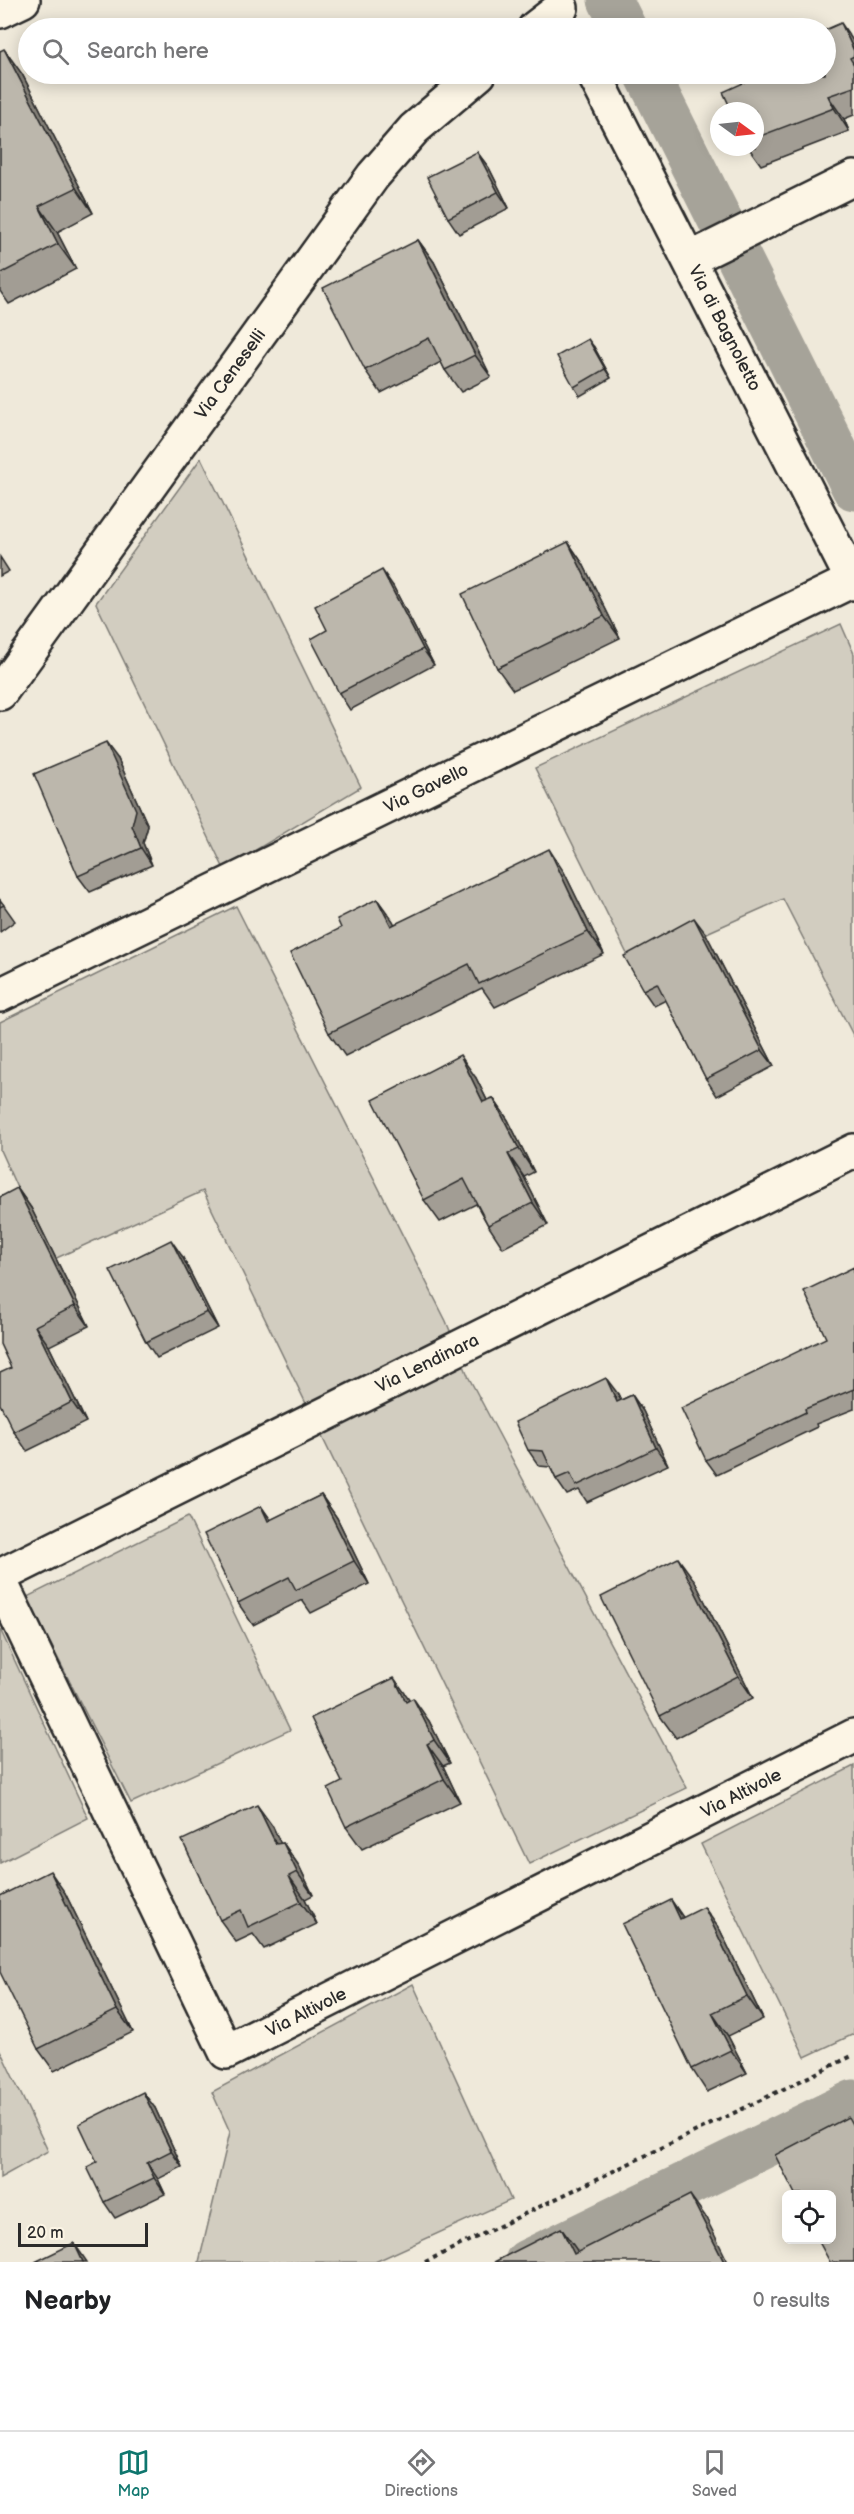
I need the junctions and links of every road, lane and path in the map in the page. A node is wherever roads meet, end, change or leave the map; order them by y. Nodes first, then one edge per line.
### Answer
1 (23, 0) edge
2 (0, 11) edge
3 (467, 84) edge
4 (600, 84) edge
5 (854, 178) edge
6 (701, 253) junction
7 (854, 582) edge
8 (0, 693) edge
9 (0, 994) edge
10 (854, 1150) edge
11 (0, 1576) edge
12 (0, 1581) edge
13 (854, 1737) edge
14 (854, 2055) edge
15 (424, 2262) edge

1 - 2 street
3 - 8 street, Via Ceneselli
4 - 6 street, Via di Bagnoletto
5 - 6 street
6 - 7 street, Via di Bagnoletto
7 - 9 street, Via Gavello
10 - 11 street, Via Lendinara
12 - 13 street, Via Altivole
14 - 15 path

